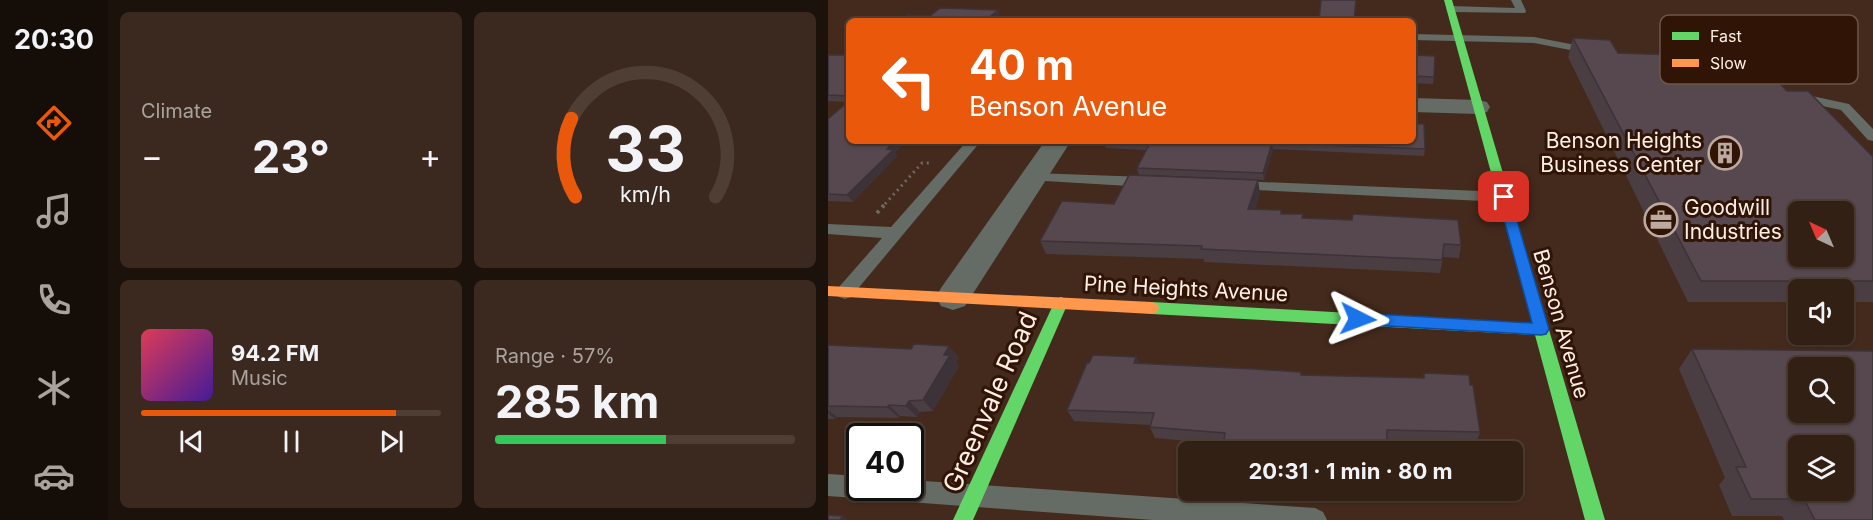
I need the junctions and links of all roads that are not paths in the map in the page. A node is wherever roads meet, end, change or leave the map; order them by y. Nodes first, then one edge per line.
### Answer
1 (1516, 0) edge
2 (1449, 5) edge
3 (1416, 37) edge
4 (1459, 38) junction
5 (1601, 53) edge
6 (1787, 94) edge
7 (1416, 105) edge
8 (1478, 107) junction
9 (1873, 137) edge
10 (972, 144) edge
11 (1056, 144) edge
12 (1033, 177) junction
13 (1162, 183) edge
14 (1221, 185) edge
15 (1504, 197) junction
16 (828, 229) edge
17 (896, 233) junction
18 (837, 291) edge
19 (953, 297) junction
20 (1061, 303) junction
21 (1541, 329) junction
22 (828, 485) edge
23 (846, 486) edge
24 (924, 491) edge
25 (975, 495) junction
26 (1250, 518) edge
27 (963, 520) edge
28 (1315, 520) edge
29 (1595, 520) edge

1 - 2 lane
2 - 4 street, Benson Avenue
3 - 4 lane
4 - 5 lane
4 - 8 street, Benson Avenue
6 - 9 lane
7 - 8 street
8 - 15 street, Benson Avenue
10 - 17 lane
11 - 12 street
12 - 13 lane
12 - 19 street
14 - 15 lane
15 - 21 street, Benson Avenue
16 - 17 lane
17 - 18 lane
18 - 19 street, Pine Heights Avenue
19 - 20 street, Pine Heights Avenue
20 - 21 street, Pine Heights Avenue
20 - 25 street, Greenvale Road
21 - 29 street, Benson Avenue
22 - 23 lane
24 - 25 lane
25 - 26 lane
25 - 27 street, Greenvale Road
26 - 28 lane

